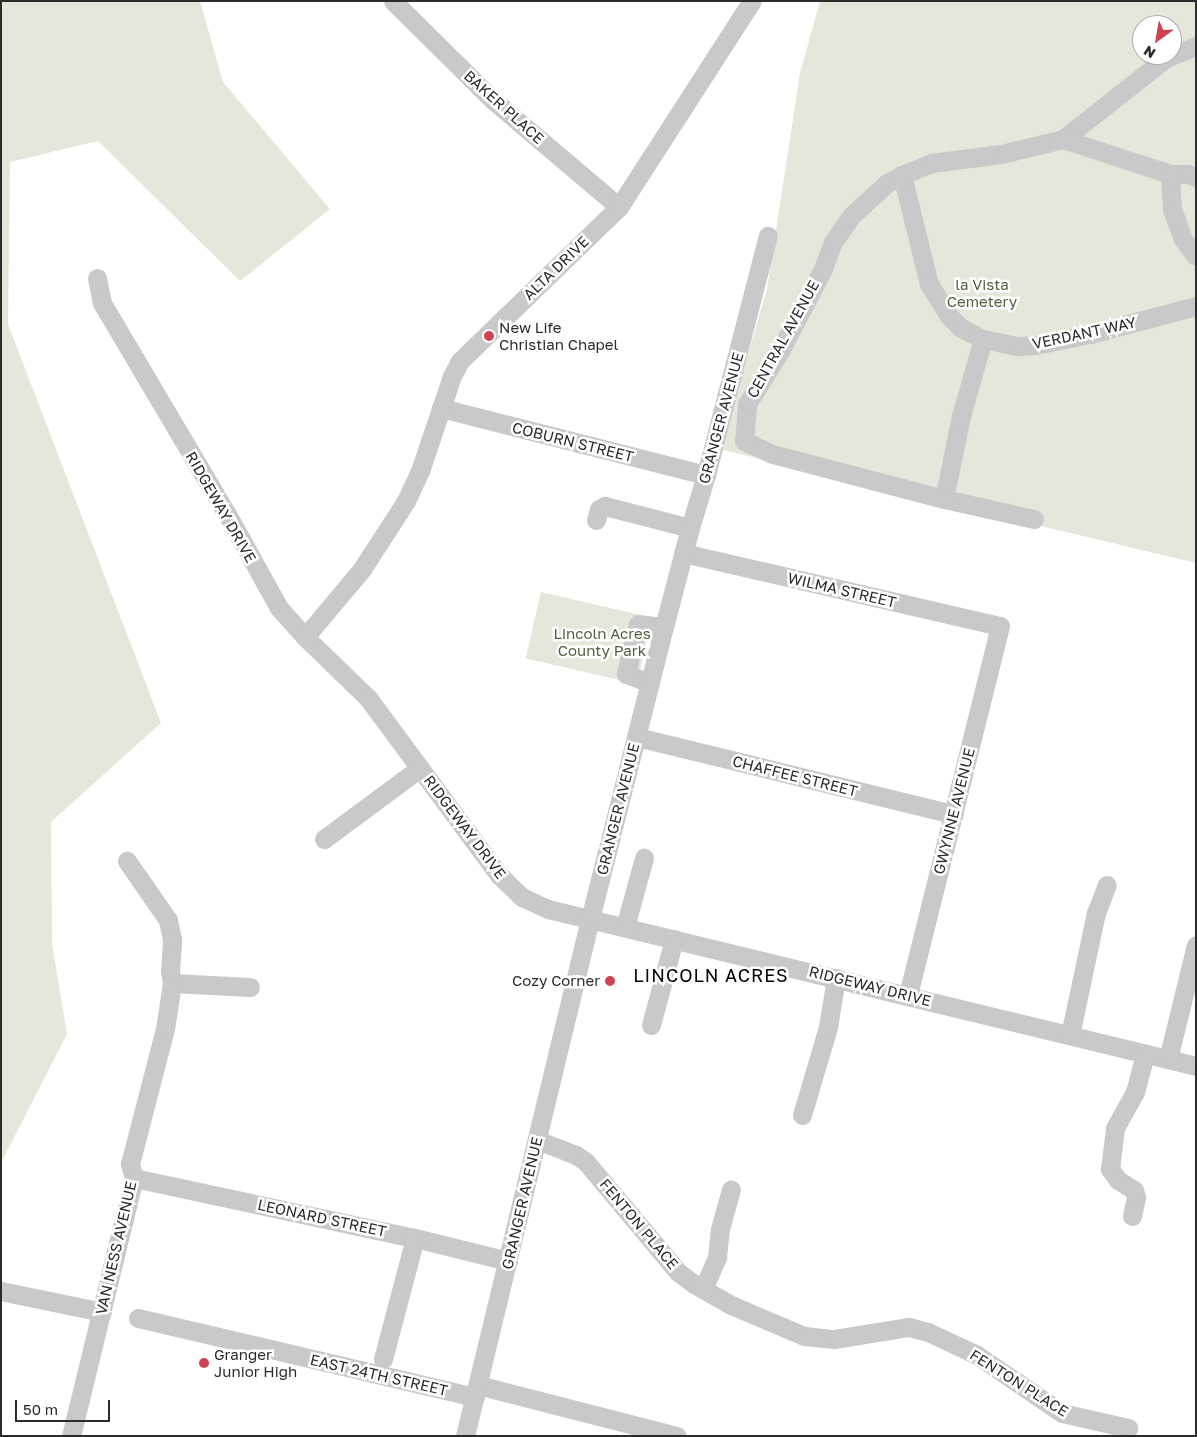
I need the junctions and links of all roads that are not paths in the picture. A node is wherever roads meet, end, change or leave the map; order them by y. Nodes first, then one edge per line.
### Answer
1 (393, 1) edge
2 (752, 1) edge
3 (1196, 46) edge
4 (1063, 139) junction
5 (1170, 174) junction
6 (902, 175) junction
7 (1196, 177) edge
8 (619, 208) junction
9 (768, 236) dead end
10 (1196, 256) edge
11 (97, 278) dead end
12 (1196, 306) edge
13 (983, 339) junction
14 (440, 408) junction
15 (744, 441) joint
16 (706, 476) junction
17 (944, 499) junction
18 (1034, 519) dead end
19 (596, 520) dead end
20 (690, 528) junction
21 (683, 553) junction
22 (1000, 626) joint
23 (664, 627) junction
24 (305, 637) junction
25 (650, 683) junction
26 (637, 737) junction
27 (420, 768) junction
28 (954, 814) junction
29 (324, 839) dead end
30 (644, 858) dead end
31 (127, 861) dead end
32 (1107, 885) dead end
33 (590, 919) junction
34 (625, 927) junction
35 (674, 939) junction
36 (1196, 945) edge
37 (171, 977) junction
38 (836, 978) junction
39 (250, 987) dead end
40 (908, 995) junction
41 (651, 1025) dead end
42 (1070, 1035) junction
43 (1145, 1054) junction
44 (1168, 1059) junction
45 (1196, 1066) edge
46 (802, 1115) dead end
47 (537, 1140) junction
48 (134, 1178) junction
49 (731, 1189) dead end
50 (1132, 1216) dead end
51 (414, 1238) junction
52 (508, 1261) junction
53 (703, 1289) junction
54 (1, 1291) edge
55 (102, 1312) junction
56 (138, 1318) dead end
57 (383, 1359) dead end
58 (476, 1391) junction
59 (1128, 1428) dead end
60 (669, 1435) edge
61 (71, 1436) edge
62 (465, 1436) edge

1 - 8 street, BAKER PLACE
2 - 8 street, ALTA DRIVE
3 - 4 street
4 - 5 street
4 - 6 street, CENTRAL AVENUE
5 - 7 street
5 - 10 street
6 - 13 street, VERDANT WAY
6 - 15 street, CENTRAL AVENUE
8 - 14 street, ALTA DRIVE
9 - 16 street, GRANGER AVENUE
11 - 24 street, RIDGEWAY DRIVE
12 - 13 street, VERDANT WAY
13 - 17 street
14 - 16 street, COBURN STREET
14 - 24 street, ALTA DRIVE
15 - 17 street, GRANGER AVENUE
16 - 20 street, GRANGER AVENUE
17 - 18 street, GRANGER AVENUE
19 - 20 street
20 - 21 street, GRANGER AVENUE
21 - 22 street, WILMA STREET
21 - 23 street, GRANGER AVENUE
22 - 28 street, GWYNNE AVENUE
23 - 25 street, GRANGER AVENUE
23 - 25 street
24 - 27 street, RIDGEWAY DRIVE
25 - 26 street, GRANGER AVENUE
26 - 28 street, CHAFFEE STREET
26 - 33 street, GRANGER AVENUE
27 - 29 street
27 - 33 street, RIDGEWAY DRIVE
28 - 40 street, GWYNNE AVENUE
30 - 34 street
31 - 37 street, VAN NESS AVENUE
32 - 42 street
33 - 34 street, RIDGEWAY DRIVE
33 - 47 street, GRANGER AVENUE
34 - 35 street, RIDGEWAY DRIVE
35 - 38 street, RIDGEWAY DRIVE
35 - 41 street
36 - 44 street
37 - 39 street
37 - 48 street, VAN NESS AVENUE
38 - 40 street, RIDGEWAY DRIVE
38 - 46 street
40 - 42 street, RIDGEWAY DRIVE
42 - 43 street, RIDGEWAY DRIVE
43 - 44 street, RIDGEWAY DRIVE
43 - 50 street
44 - 45 street, RIDGEWAY DRIVE
47 - 52 street, GRANGER AVENUE
47 - 53 street, FENTON PLACE
48 - 51 street, LEONARD STREET
48 - 55 street, VAN NESS AVENUE
49 - 53 street
51 - 52 street, LEONARD STREET
51 - 57 street
52 - 58 street, GRANGER AVENUE
53 - 59 street, FENTON PLACE
54 - 55 street
55 - 61 street, VAN NESS AVENUE
56 - 58 street, EAST 24TH STREET
58 - 60 street, EAST 24TH STREET
58 - 62 street, GRANGER AVENUE

